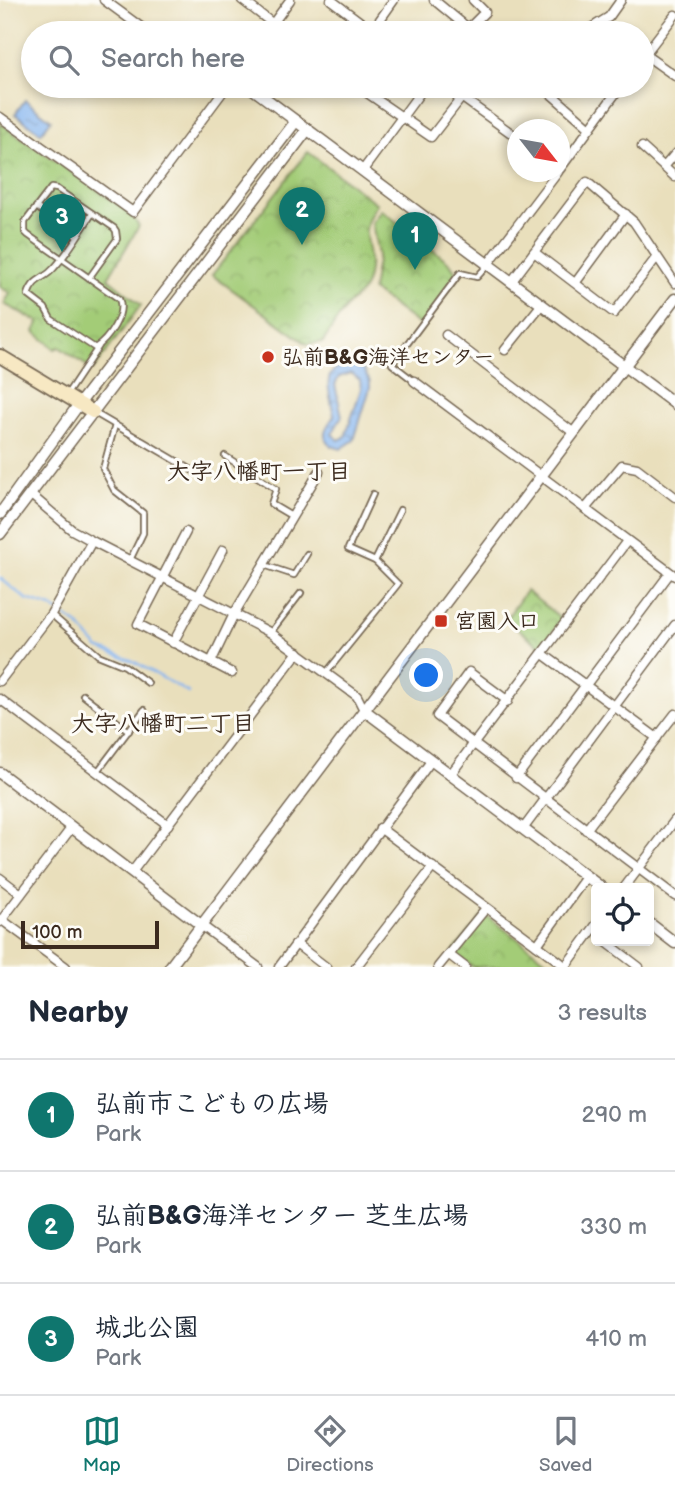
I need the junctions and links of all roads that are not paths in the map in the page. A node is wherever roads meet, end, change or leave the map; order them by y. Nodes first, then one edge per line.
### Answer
1 (104, 0) edge
2 (242, 0) edge
3 (290, 0) edge
4 (331, 0) edge
5 (394, 0) edge
6 (434, 0) edge
7 (473, 0) edge
8 (621, 0) edge
9 (675, 15) edge
10 (133, 21) edge
11 (268, 21) edge
12 (274, 21) edge
13 (359, 21) edge
14 (381, 21) edge
15 (457, 21) edge
16 (478, 21) edge
17 (602, 21) edge
18 (654, 42) edge
19 (654, 63) edge
20 (675, 76) edge
21 (216, 98) edge
22 (265, 98) edge
23 (373, 98) edge
24 (416, 98) edge
25 (461, 98) edge
26 (463, 98) edge
27 (556, 98) edge
28 (612, 98) edge
29 (403, 116) junction
30 (0, 117) edge
31 (296, 121) junction
32 (590, 128) junction
33 (308, 129) junction
34 (507, 131) edge
35 (642, 146) dead end
36 (570, 154) edge
37 (675, 154) edge
38 (664, 167) junction
39 (363, 170) junction
40 (675, 177) edge
41 (549, 182) edge
42 (36, 207) junction
43 (92, 214) junction
44 (626, 214) junction
45 (77, 236) junction
46 (534, 252) junction
47 (62, 258) junction
48 (656, 258) junction
49 (488, 264) junction
50 (89, 278) junction
51 (512, 281) junction
52 (576, 282) junction
53 (675, 283) edge
54 (675, 299) edge
55 (542, 304) junction
56 (446, 335) dead end
57 (515, 337) junction
58 (523, 344) dead end
59 (99, 345) junction
60 (505, 350) dead end
61 (1, 360) edge
62 (625, 366) junction
63 (414, 381) joint
64 (66, 396) junction
65 (79, 404) junction
66 (675, 404) edge
67 (93, 412) junction
68 (115, 425) junction
69 (574, 433) junction
70 (225, 456) dead end
71 (319, 472) dead end
72 (197, 473) dead end
73 (541, 476) junction
74 (30, 494) junction
75 (373, 494) dead end
76 (675, 496) edge
77 (585, 509) junction
78 (400, 510) dead end
79 (0, 514) edge
80 (293, 517) junction
81 (186, 532) dead end
82 (0, 534) edge
83 (92, 541) junction
84 (627, 541) junction
85 (223, 550) dead end
86 (307, 554) dead end
87 (129, 561) junction
88 (375, 561) junction
89 (264, 565) junction
90 (673, 575) edge
91 (162, 577) junction
92 (302, 593) dead end
93 (198, 596) junction
94 (51, 614) junction
95 (234, 614) junction
96 (675, 625) edge
97 (271, 633) junction
98 (173, 643) junction
99 (298, 652) junction
100 (544, 654) junction
101 (211, 662) junction
102 (232, 673) dead end
103 (326, 673) junction
104 (0, 681) edge
105 (148, 682) dead end
106 (586, 684) junction
107 (83, 695) dead end
108 (0, 698) edge
109 (508, 701) junction
110 (614, 706) junction
111 (144, 710) dead end
112 (364, 710) junction
113 (675, 714) edge
114 (129, 731) junction
115 (657, 738) junction
116 (474, 746) junction
117 (431, 761) junction
118 (97, 772) junction
119 (0, 773) edge
120 (450, 775) junction
121 (516, 778) junction
122 (545, 799) junction
123 (675, 820) edge
124 (168, 825) junction
125 (72, 827) junction
126 (380, 828) junction
127 (523, 829) junction
128 (586, 830) junction
129 (672, 830) edge
130 (433, 867) junction
131 (638, 869) junction
132 (132, 872) junction
133 (586, 877) junction
134 (0, 878) edge
135 (595, 883) edge
136 (628, 883) edge
137 (21, 894) junction
138 (675, 896) edge
139 (486, 908) junction
140 (1, 921) edge
141 (201, 925) junction
142 (654, 927) edge
143 (591, 935) edge
144 (675, 943) edge
145 (296, 944) junction
146 (537, 945) junction
147 (612, 946) edge
148 (448, 954) junction
149 (66, 967) edge
150 (170, 967) edge
151 (258, 967) edge
152 (279, 967) edge
153 (326, 967) edge
154 (356, 967) edge
155 (438, 967) edge
156 (465, 967) edge
157 (564, 967) edge
158 (639, 967) edge

1 - 10 street
2 - 11 street
3 - 12 street
4 - 13 street
5 - 14 street
6 - 15 street
7 - 16 street
8 - 17 street
9 - 18 street
19 - 20 street
21 - 30 street
22 - 31 street
23 - 29 street
24 - 29 street
25 - 29 street
26 - 34 street
27 - 32 street
28 - 32 street
29 - 39 street
31 - 33 street
31 - 65 street
32 - 36 street
33 - 39 street
33 - 67 street
35 - 38 street
37 - 38 street
38 - 40 street
39 - 49 street
41 - 49 street
42 - 43 lane
42 - 45 lane
42 - 47 lane
43 - 45 lane
43 - 50 lane
44 - 46 street
44 - 48 street
44 - 52 street
45 - 47 lane
46 - 51 street
46 - 52 street
47 - 50 lane
47 - 59 lane
48 - 52 street
48 - 53 street
49 - 51 street
49 - 63 lane
50 - 59 lane
51 - 55 street
54 - 62 street
55 - 57 street
55 - 62 street
56 - 69 street
57 - 58 street
57 - 60 street
59 - 64 lane
61 - 64 main road
62 - 66 street
62 - 69 street
63 - 73 street
64 - 65 main road
65 - 67 main road
65 - 79 street
67 - 68 lane
67 - 74 street
68 - 72 lane
68 - 87 lane
69 - 73 street
70 - 80 lane
71 - 80 street
73 - 77 street
73 - 112 street
74 - 82 street
74 - 83 street
75 - 88 lane
76 - 77 street
77 - 84 street
78 - 88 lane
80 - 89 street
81 - 91 street
83 - 87 street
83 - 94 street
84 - 90 street
84 - 100 street
85 - 93 street
86 - 89 lane
87 - 91 street
88 - 103 lane
89 - 95 street
90 - 106 street
91 - 93 street
91 - 98 street
92 - 97 lane
93 - 95 street
93 - 98 street
94 - 104 street
94 - 105 lane
95 - 97 street
95 - 101 street
96 - 110 street
97 - 99 street
98 - 101 street
99 - 103 street
99 - 124 street
100 - 106 street
100 - 109 street
101 - 102 street
103 - 112 street
106 - 110 street
106 - 121 street
107 - 114 lane
108 - 118 street
109 - 116 street
109 - 116 street
110 - 115 street
110 - 122 street
111 - 114 lane
112 - 117 street
112 - 141 street
113 - 115 street
114 - 118 lane
115 - 128 street
116 - 120 street
116 - 121 street
117 - 120 street
117 - 126 street
118 - 124 street
119 - 125 street
120 - 127 street
121 - 122 street
122 - 127 street
122 - 128 street
123 - 129 street
124 - 132 street
125 - 132 street
125 - 137 street
126 - 130 street
126 - 145 street
127 - 133 street
128 - 131 street
129 - 131 street
130 - 139 street
130 - 154 street
131 - 136 street
131 - 138 street
132 - 141 street
133 - 135 street
133 - 146 street
134 - 137 street
137 - 140 street
139 - 146 street
139 - 148 street
140 - 149 street
141 - 150 street
141 - 151 street
142 - 144 street
143 - 157 street
145 - 152 street
145 - 153 street
146 - 157 street
147 - 158 street
148 - 155 street
148 - 156 street

